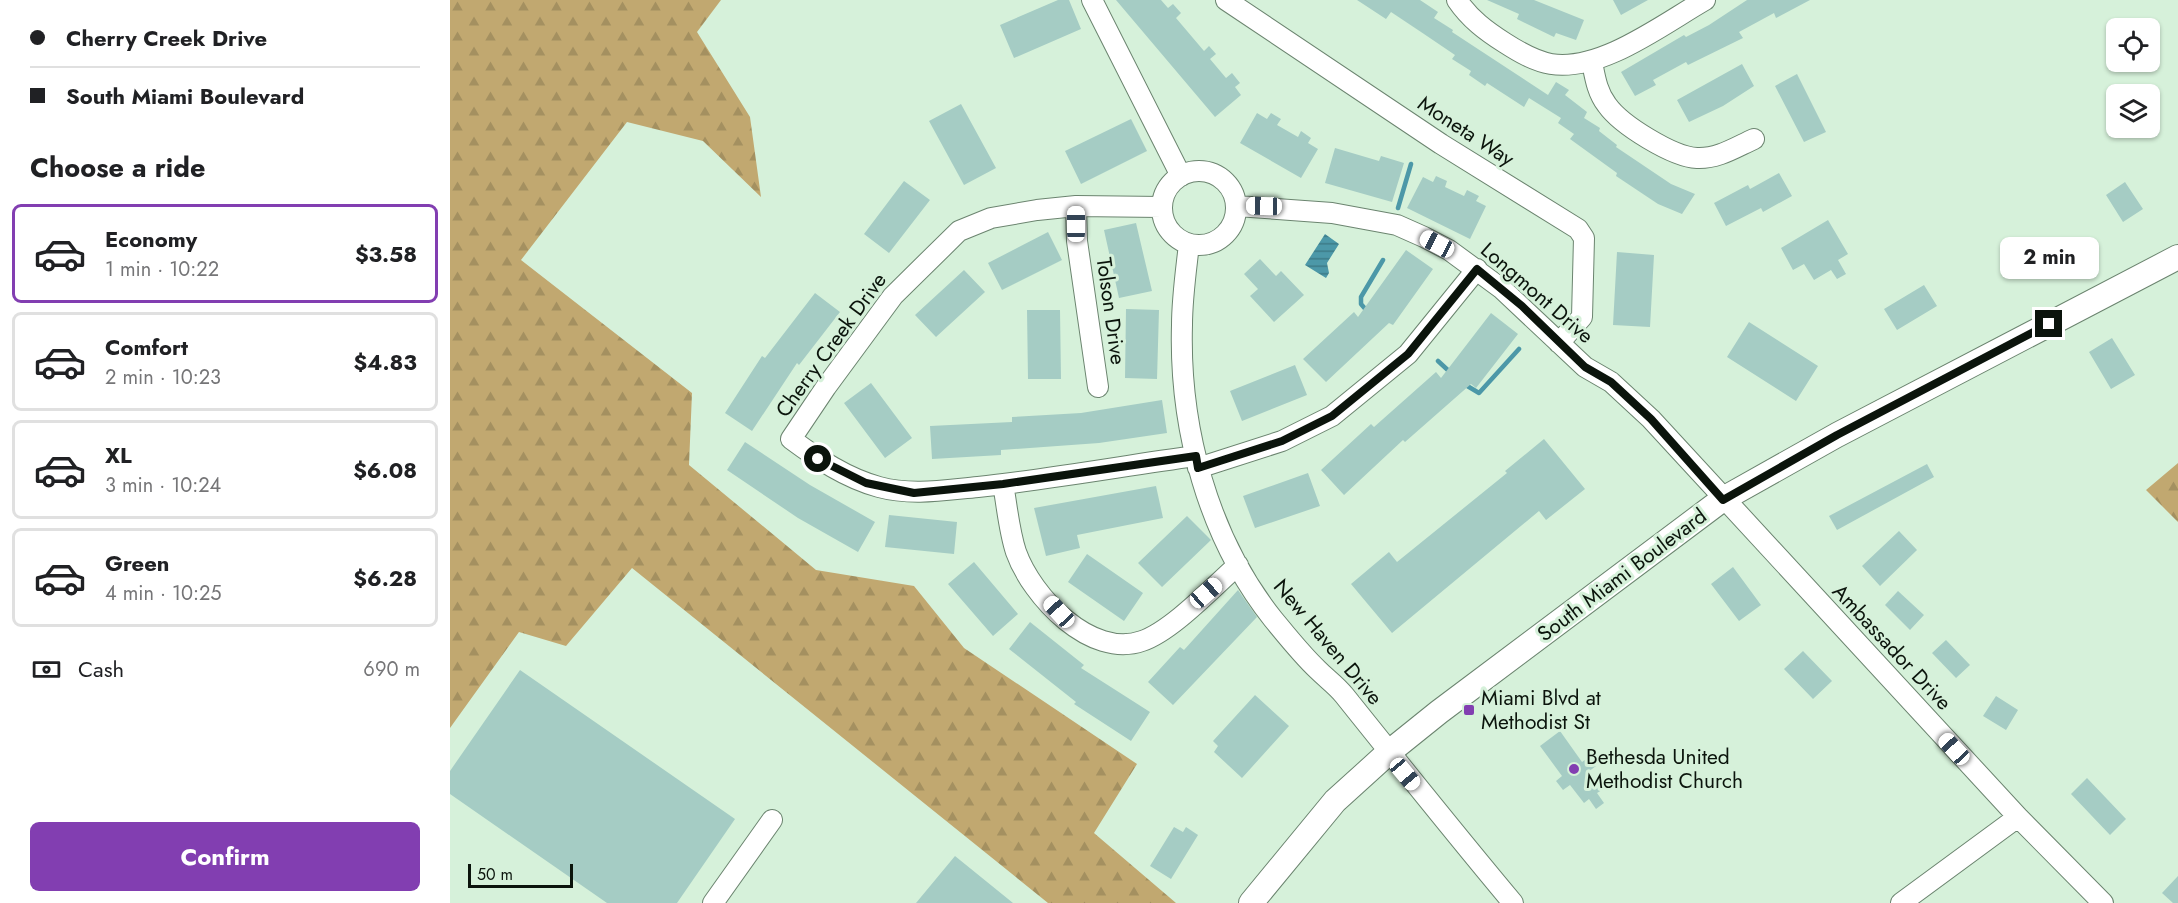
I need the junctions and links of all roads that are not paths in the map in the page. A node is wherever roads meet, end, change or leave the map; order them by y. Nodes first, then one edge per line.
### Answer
1 (1092, 0) edge
2 (1226, 0) edge
3 (1457, 0) edge
4 (1705, 0) edge
5 (1592, 62) junction
6 (1754, 139) dead end
7 (1180, 176) junction
8 (1076, 206) junction
9 (1237, 206) junction
10 (1162, 207) junction
11 (1189, 243) junction
12 (2178, 257) edge
13 (1477, 269) junction
14 (1559, 343) junction
15 (1098, 387) dead end
16 (1197, 462) junction
17 (1003, 484) junction
18 (1723, 500) junction
19 (1238, 565) junction
20 (1388, 753) junction
21 (2018, 817) junction
22 (772, 820) dead end
23 (713, 903) edge
24 (1251, 903) edge
25 (1513, 903) edge
26 (1901, 903) edge
27 (2103, 903) edge

1 - 7 street
2 - 14 street, Moneta Way
3 - 5 street
4 - 5 street
5 - 6 street
7 - 9 street
7 - 10 street
8 - 10 street, Cherry Creek Drive
8 - 15 street, Tolson Drive
8 - 17 street, Cherry Creek Drive
9 - 11 street
9 - 13 street, Longmont Drive
10 - 11 street
11 - 16 street, New Haven Drive
12 - 18 main road, South Miami Boulevard
13 - 14 street, Longmont Drive
13 - 16 street, Cherry Creek Drive
14 - 18 street, Longmont Drive
16 - 17 street, Cherry Creek Drive
16 - 19 street, New Haven Drive
17 - 19 street
18 - 20 main road, South Miami Boulevard
18 - 21 street, Ambassador Drive
19 - 20 street, New Haven Drive
20 - 24 main road, South Miami Boulevard
20 - 25 street, New Haven Drive
21 - 26 street
21 - 27 street, Ambassador Drive
22 - 23 street

